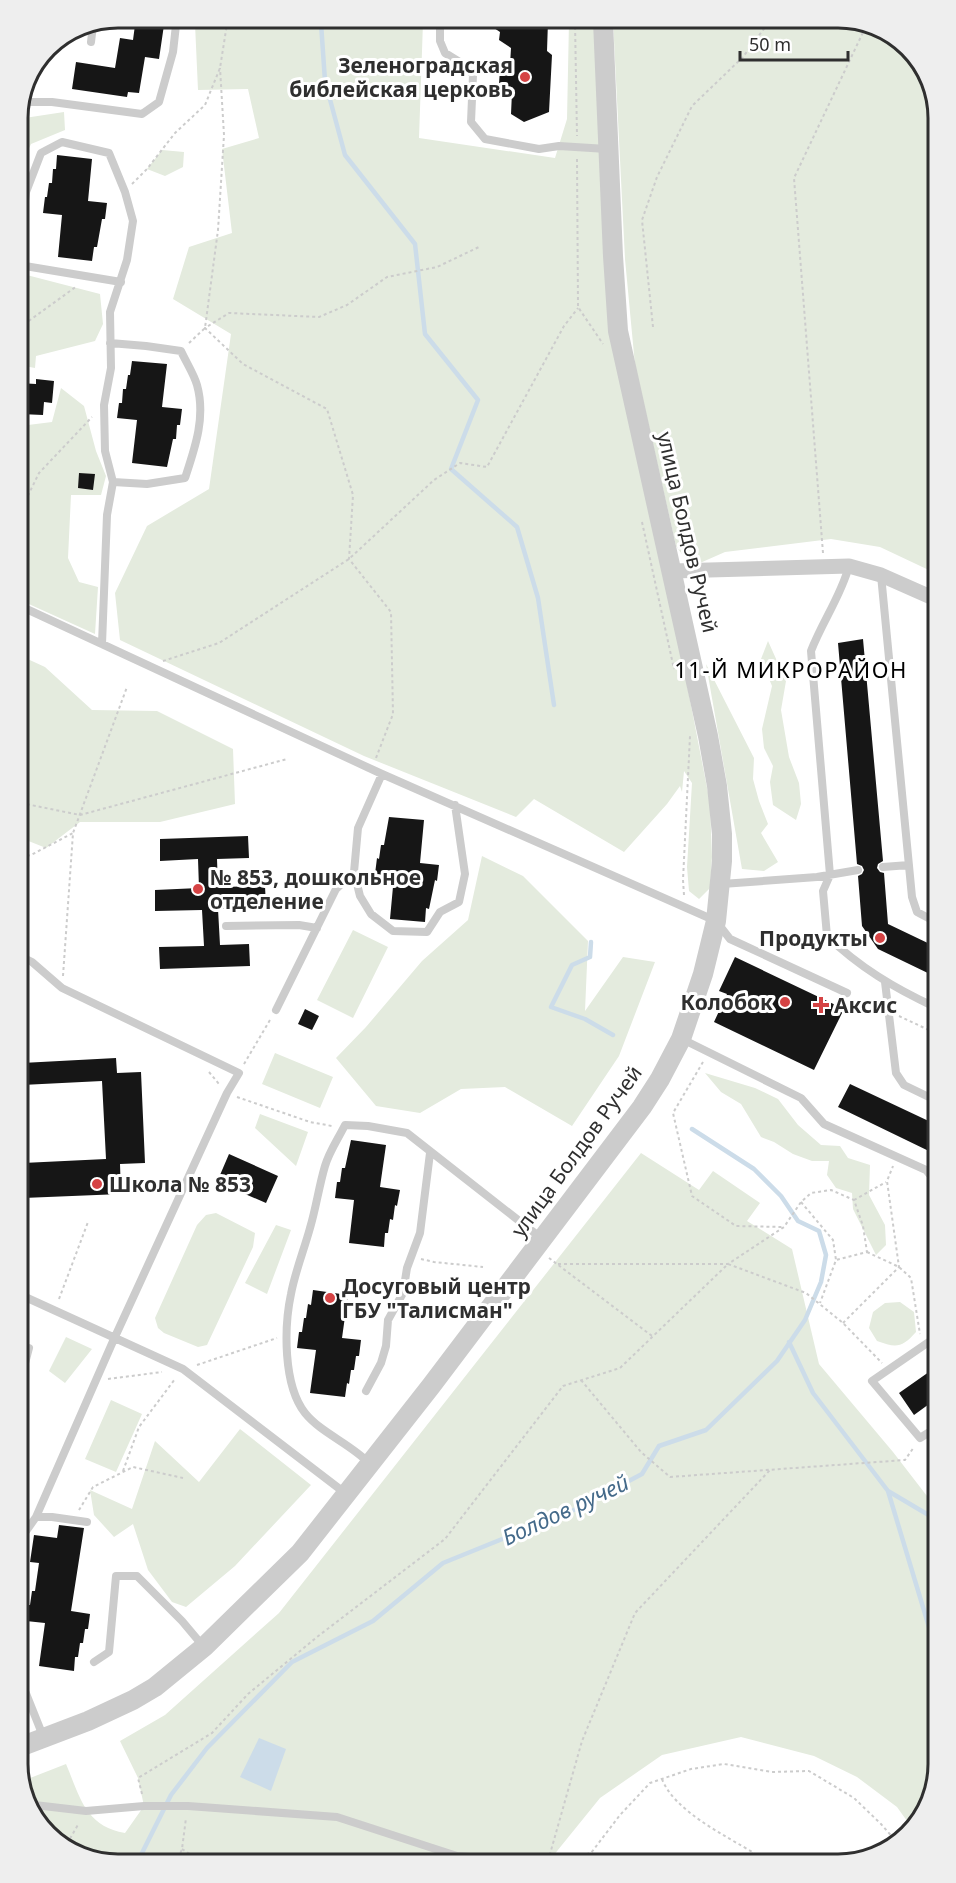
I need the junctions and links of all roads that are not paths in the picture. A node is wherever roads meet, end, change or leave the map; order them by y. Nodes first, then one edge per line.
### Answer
1 (176, 28) edge
2 (440, 28) edge
3 (603, 29) edge
4 (92, 33) edge
5 (91, 42) dead end
6 (31, 102) edge
7 (608, 149) junction
8 (29, 184) edge
9 (29, 267) edge
10 (121, 282) junction
11 (110, 343) junction
12 (113, 482) junction
13 (849, 566) junction
14 (673, 572) junction
15 (881, 575) junction
16 (928, 596) edge
17 (29, 610) edge
18 (102, 644) junction
19 (382, 774) junction
20 (455, 806) junction
21 (909, 865) junction
22 (883, 867) dead end
23 (858, 870) dead end
24 (354, 872) junction
25 (830, 875) junction
26 (720, 884) junction
27 (928, 918) edge
28 (716, 921) junction
29 (226, 926) dead end
30 (317, 928) junction
31 (28, 960) edge
32 (885, 982) junction
33 (848, 993) dead end
34 (928, 1004) edge
35 (276, 1010) road end
36 (681, 1039) junction
37 (928, 1097) edge
38 (430, 1153) junction
39 (928, 1172) edge
40 (539, 1243) junction
41 (28, 1298) edge
42 (114, 1339) junction
43 (928, 1342) edge
44 (366, 1391) dead end
45 (928, 1433) edge
46 (370, 1464) junction
47 (346, 1494) junction
48 (36, 1518) junction
49 (87, 1522) dead end
50 (28, 1528) edge
51 (204, 1647) junction
52 (94, 1662) dead end
53 (28, 1708) edge
54 (34, 1741) edge
55 (38, 1805) edge
56 (451, 1854) edge

1 - 6 lane
2 - 7 lane
3 - 7 street, улица Болдов Ручей
4 - 5 lane
7 - 14 street, улица Болдов Ручей
8 - 10 lane
9 - 10 lane
10 - 11 lane
11 - 12 lane
11 - 12 lane
12 - 18 lane
13 - 14 street
13 - 15 street
13 - 25 lane
14 - 26 street, улица Болдов Ручей
15 - 16 street
15 - 21 lane
17 - 18 lane
18 - 19 lane
19 - 20 lane
19 - 24 lane
20 - 24 lane
20 - 28 lane
21 - 22 lane
21 - 27 lane
23 - 25 lane
24 - 30 lane
25 - 26 lane
25 - 32 lane
26 - 28 street, улица Болдов Ручей
28 - 33 lane
28 - 36 street, улица Болдов Ручей
29 - 30 lane
30 - 35 lane
31 - 42 lane
32 - 34 lane
32 - 37 lane
36 - 39 lane
36 - 40 street, улица Болдов Ручей
38 - 40 lane
38 - 44 lane
38 - 46 lane
40 - 46 street, улица Болдов Ручей
41 - 42 lane
42 - 47 lane
42 - 48 lane
43 - 45 lane
46 - 47 street, улица Болдов Ручей
47 - 51 street, улица Болдов Ручей
48 - 49 lane
48 - 50 lane
51 - 52 lane
51 - 54 street, улица Болдов Ручей
53 - 54 lane
55 - 56 lane

